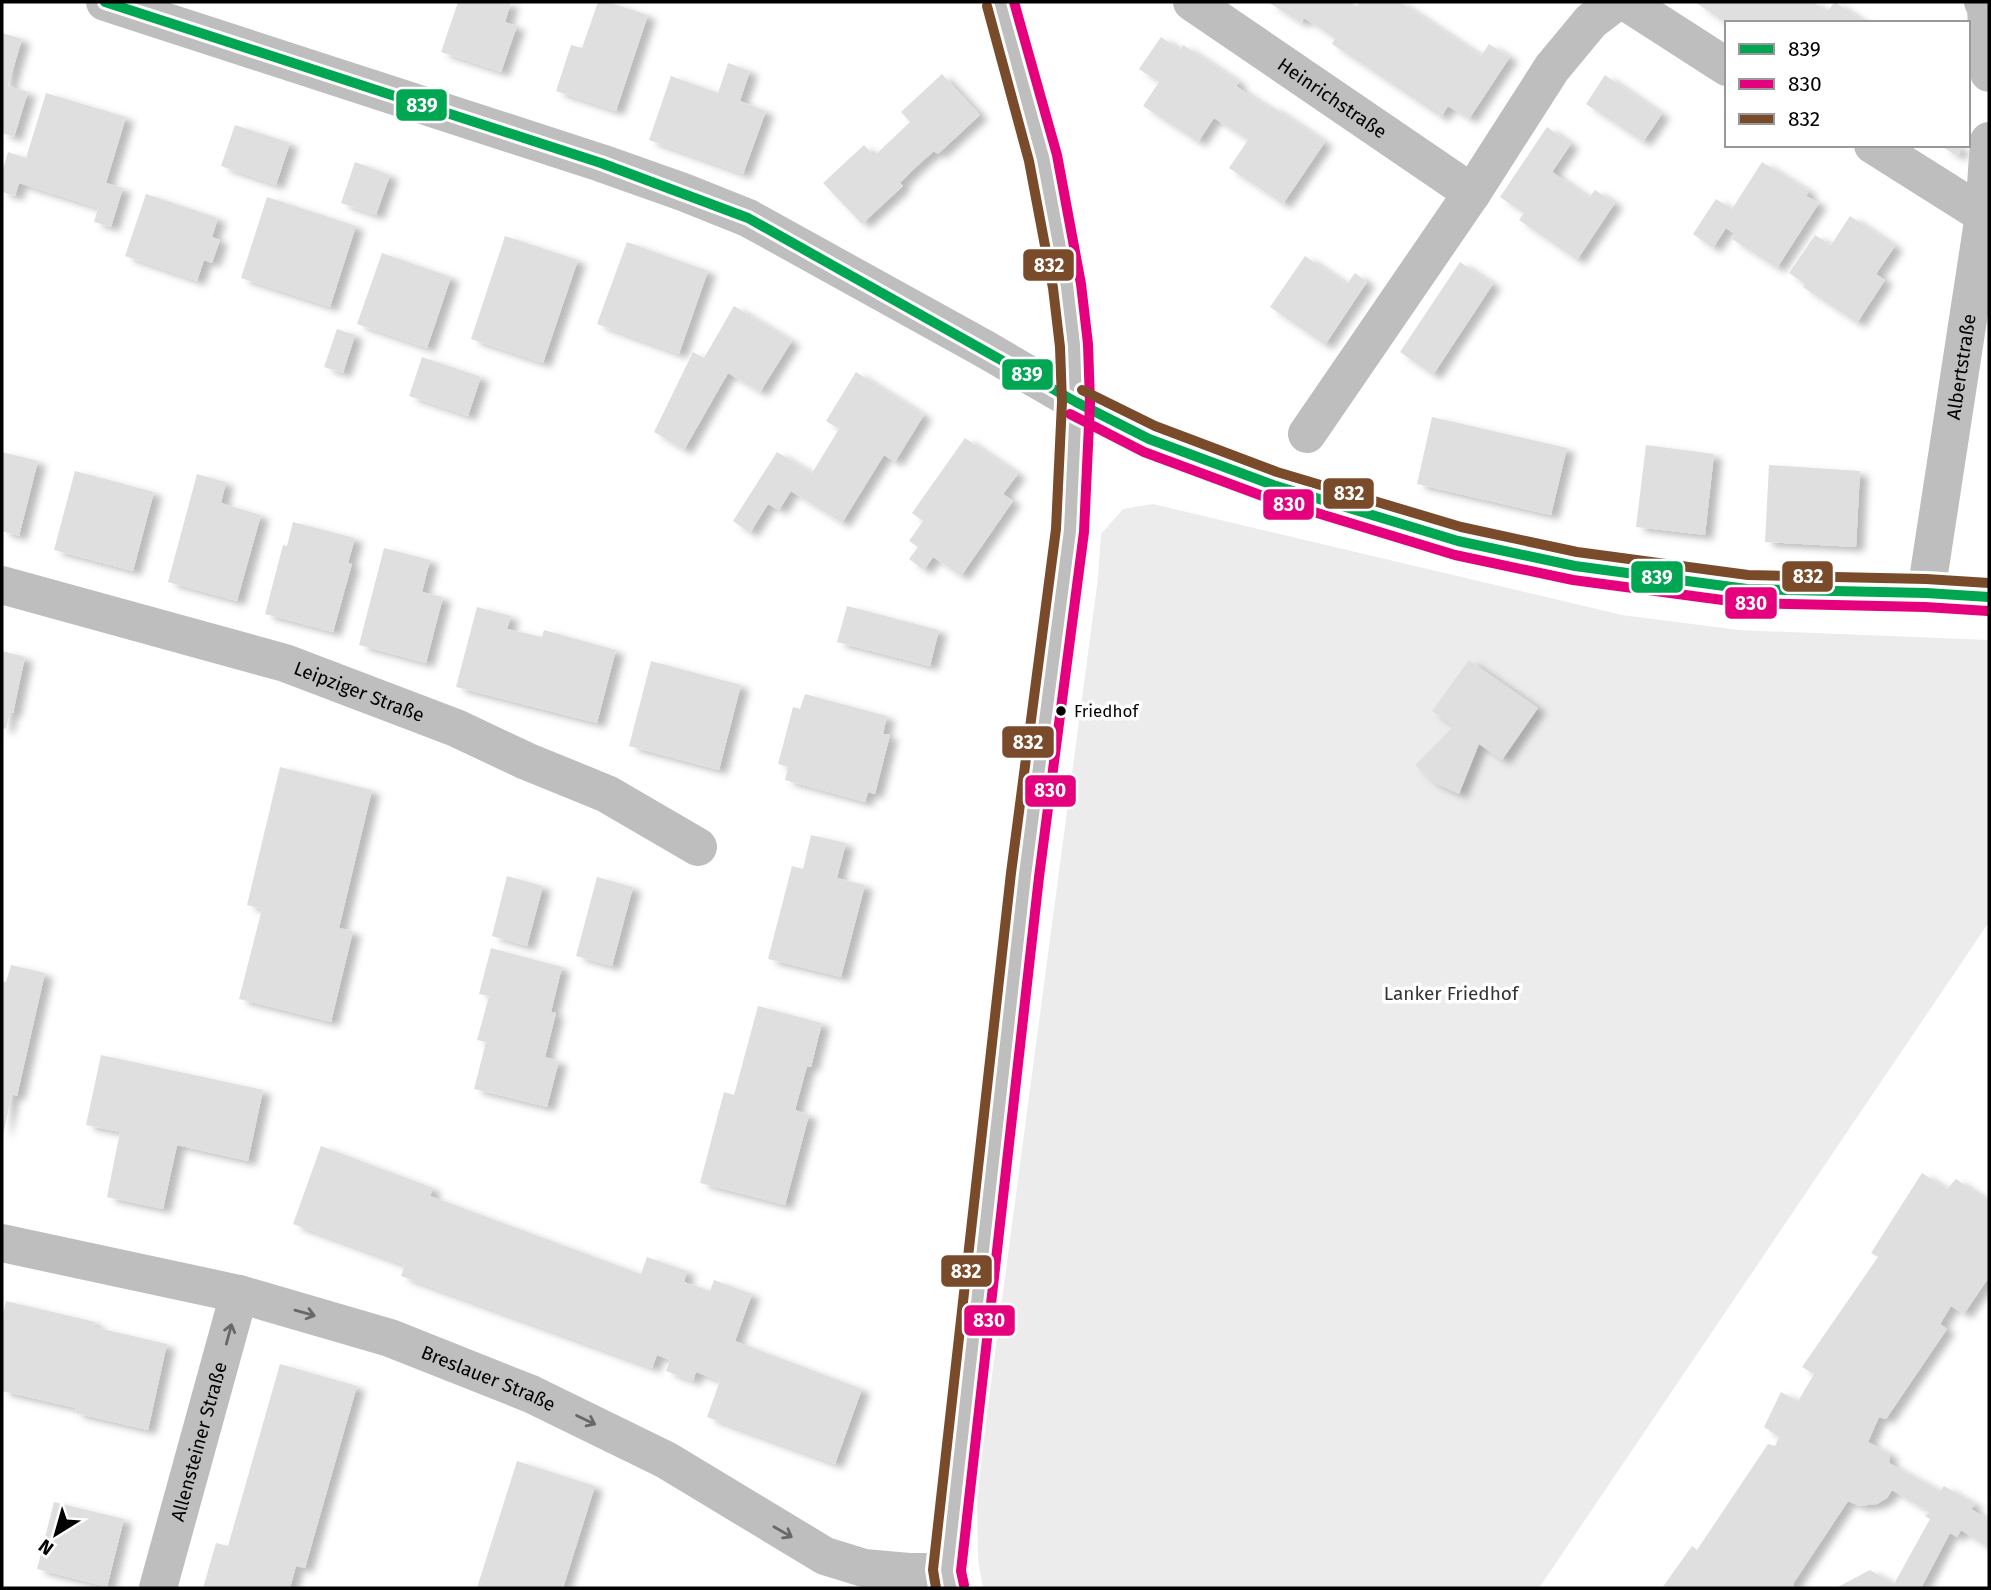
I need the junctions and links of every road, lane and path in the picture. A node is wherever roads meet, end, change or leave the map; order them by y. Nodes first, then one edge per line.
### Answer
1 (105, 2) edge
2 (1000, 2) edge
3 (1192, 2) edge
4 (1616, 2) edge
5 (1626, 2) edge
6 (1983, 2) edge
7 (1725, 66) edge
8 (1989, 73) edge
9 (1989, 141) edge
10 (1876, 147) edge
11 (1472, 193) junction
12 (1984, 215) junction
13 (1076, 402) junction
14 (1307, 434) dead end
15 (2, 585) edge
16 (1926, 593) junction
17 (1989, 597) edge
18 (698, 847) dead end
19 (2, 1243) edge
20 (239, 1294) junction
21 (948, 1580) edge
22 (158, 1588) edge

1 - 13 street
2 - 13 street
3 - 11 street, Heinrichstraße
4 - 11 street
5 - 7 street
6 - 8 street
9 - 12 street, Albertstraße
10 - 12 street
11 - 14 street
12 - 16 street, Albertstraße
13 - 16 street
13 - 21 street
15 - 18 street, Leipziger Straße
16 - 17 street
19 - 20 street, Breslauer Straße
20 -> 21 street, Breslauer Straße
22 -> 20 street, Allensteiner Straße

